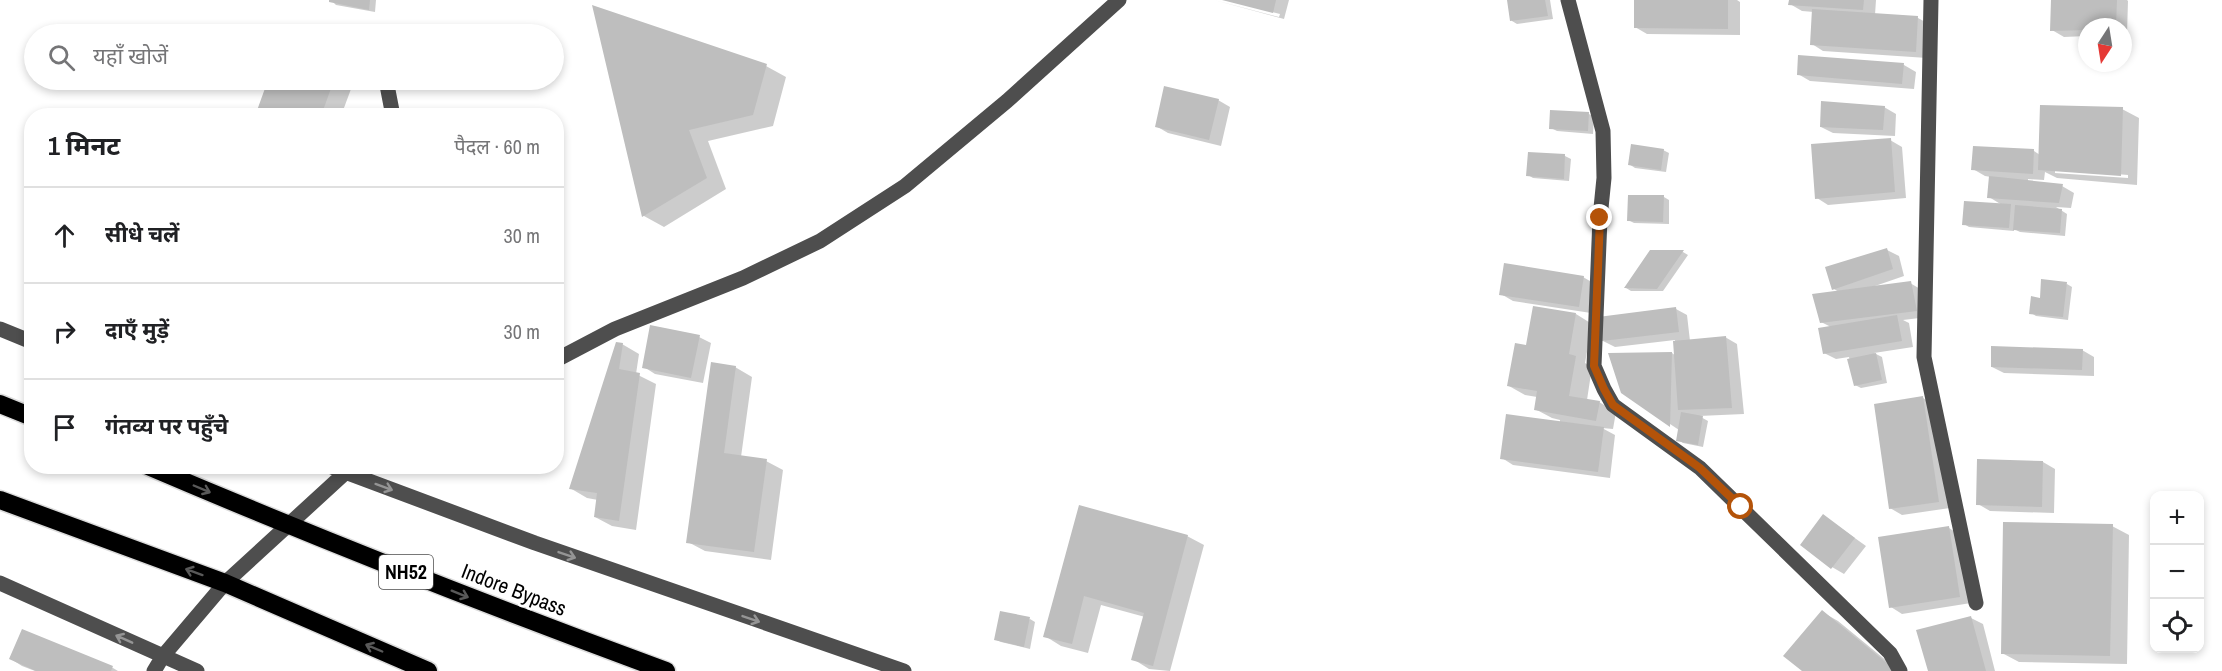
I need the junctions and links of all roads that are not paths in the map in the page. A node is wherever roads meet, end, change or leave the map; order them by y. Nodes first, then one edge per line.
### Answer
1 (1119, 0) edge
2 (1568, 0) edge
3 (1931, 0) edge
4 (388, 90) edge
5 (391, 108) edge
6 (0, 329) edge
7 (24, 339) edge
8 (564, 356) edge
9 (0, 404) edge
10 (24, 414) edge
11 (167, 474) edge
12 (343, 474) edge
13 (362, 474) edge
14 (0, 500) edge
15 (286, 525) junction
16 (225, 583) junction
17 (0, 584) edge
18 (1976, 603) dead end
19 (163, 656) junction
20 (154, 671) edge
21 (197, 671) edge
22 (428, 671) edge
23 (666, 671) edge
24 (904, 671) edge
25 (1900, 671) edge

1 - 8 street
2 - 25 street
3 - 18 street
4 - 5 street
6 - 7 street
9 - 10 highway
11 -> 15 highway, Indore Bypass / NH52
12 - 15 street
13 -> 24 street
16 -> 14 highway
15 - 16 street
15 -> 23 highway, Indore Bypass / NH52
16 - 19 street
22 -> 16 highway
19 -> 17 street
19 - 20 street
19 - 21 street

